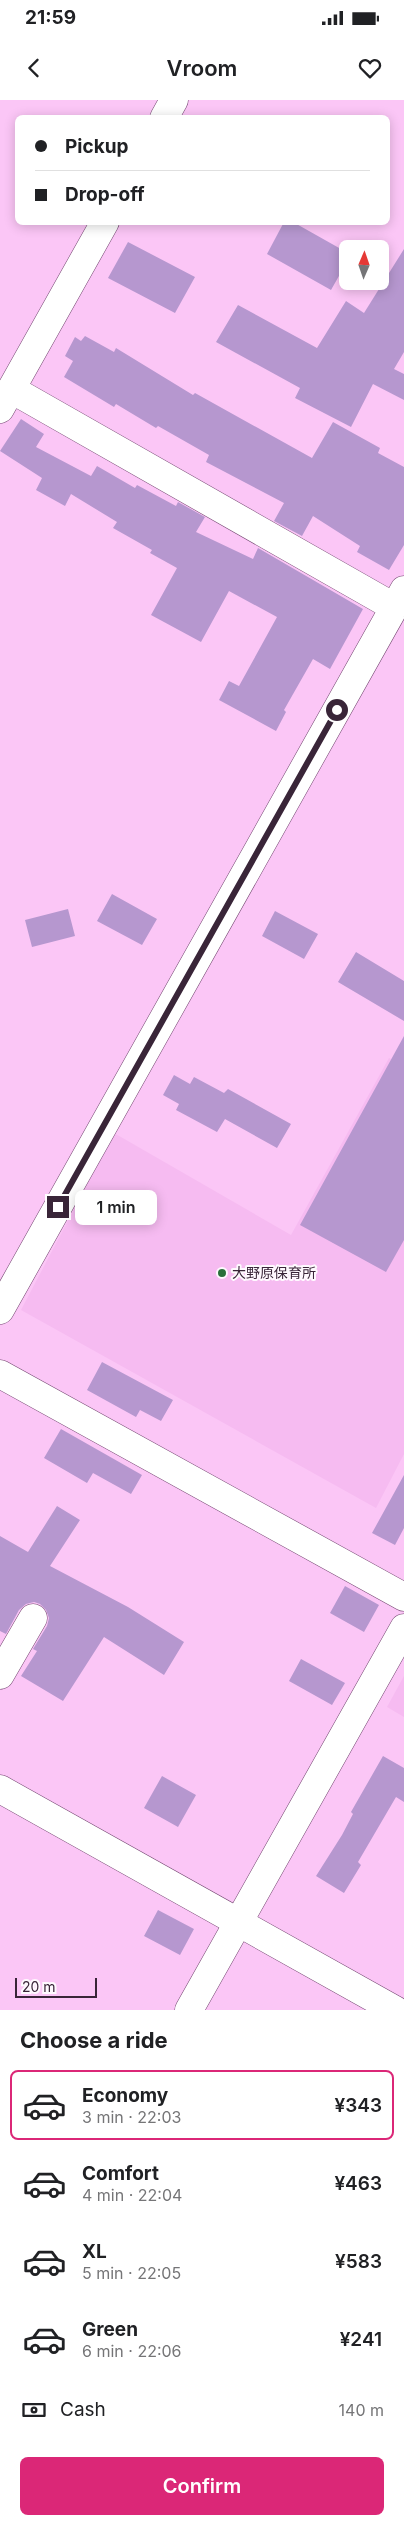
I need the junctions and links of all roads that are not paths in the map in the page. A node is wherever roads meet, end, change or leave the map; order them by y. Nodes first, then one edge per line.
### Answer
1 (174, 100) edge
2 (166, 115) edge
3 (103, 225) edge
4 (6, 399) edge
5 (399, 599) edge
6 (0, 1310) edge
7 (0, 1374) edge
8 (404, 1598) edge
9 (34, 1618) dead end
10 (404, 1628) edge
11 (0, 1675) edge
12 (0, 1789) edge
13 (238, 1923) junction
14 (189, 2010) edge
15 (395, 2010) edge

1 - 2 street
3 - 4 street
4 - 5 street
5 - 6 street
7 - 8 street
9 - 11 street
10 - 13 street
12 - 13 street
13 - 14 street
13 - 15 street

